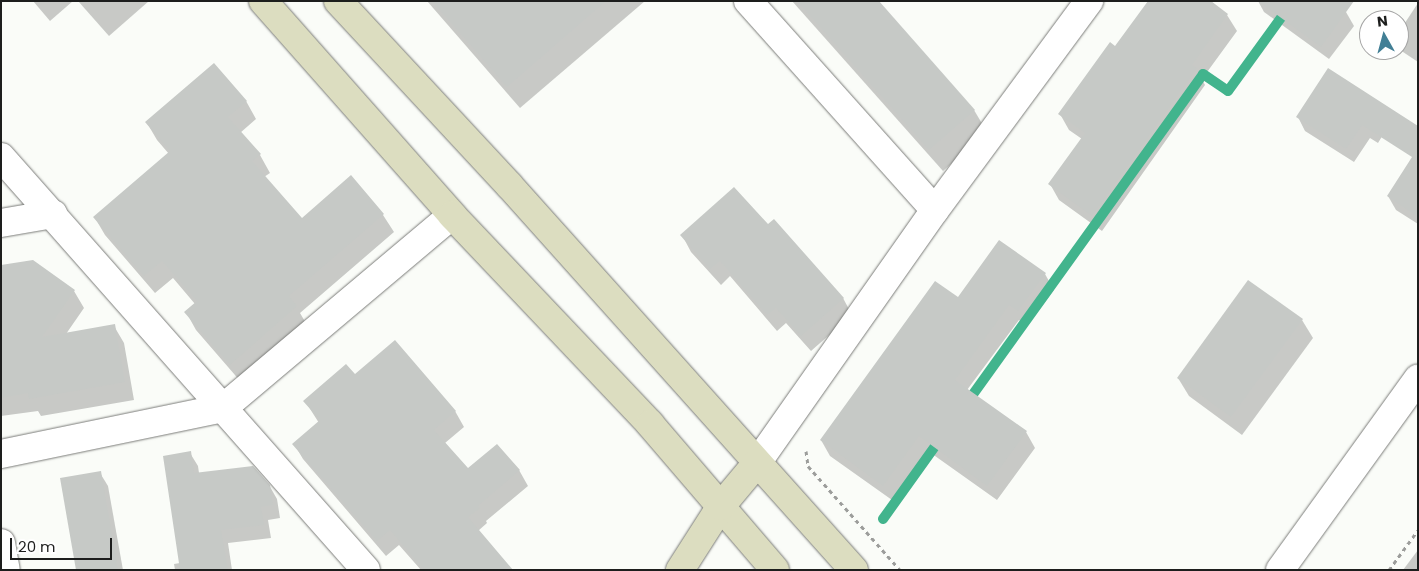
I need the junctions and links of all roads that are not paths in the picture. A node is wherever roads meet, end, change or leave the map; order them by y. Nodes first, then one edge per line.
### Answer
1 (263, 1) edge
2 (338, 1) edge
3 (748, 1) edge
4 (1089, 1) edge
5 (1, 156) edge
6 (935, 210) junction
7 (53, 214) junction
8 (452, 215) junction
9 (1, 223) edge
10 (1418, 379) edge
11 (223, 408) junction
12 (1, 454) edge
13 (757, 463) junction
14 (721, 506) junction
15 (1, 543) edge
16 (6, 570) edge
17 (366, 570) edge
18 (680, 570) edge
19 (775, 570) edge
20 (854, 570) edge
21 (1280, 570) edge

1 - 8 street
2 - 13 street
3 - 6 street
4 - 6 street
5 - 7 street
6 - 13 street
7 - 9 street
7 - 11 street
8 - 11 street
8 - 14 street
10 - 21 street
11 - 12 street
11 - 17 street
13 - 14 street
13 - 20 street
14 - 18 street
14 - 19 street
15 - 16 street

